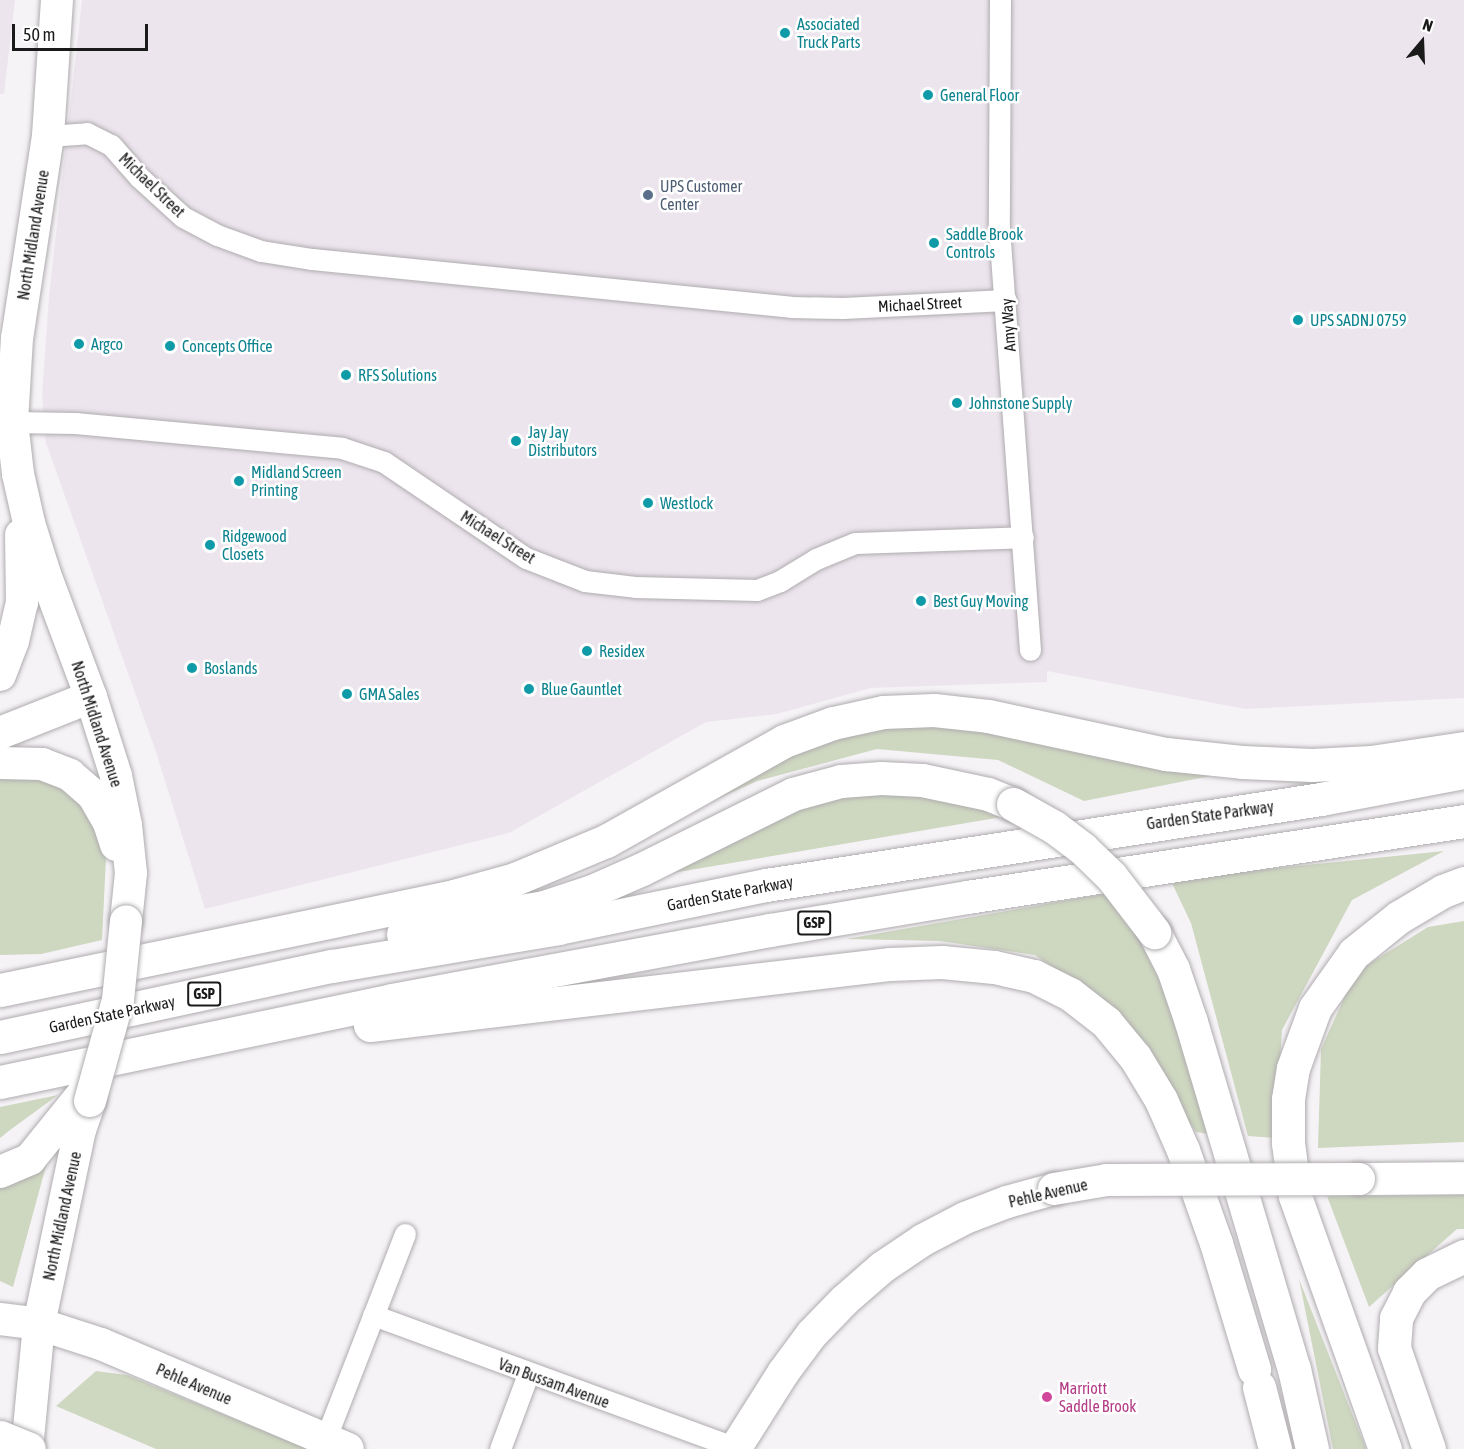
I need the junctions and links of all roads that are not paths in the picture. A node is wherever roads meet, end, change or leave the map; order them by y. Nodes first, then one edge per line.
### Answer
1 (57, 0) edge
2 (1000, 0) edge
3 (48, 136) junction
4 (1006, 300) junction
5 (12, 422) junction
6 (18, 474) junction
7 (1023, 537) junction
8 (1030, 650) dead end
9 (0, 675) edge
10 (91, 697) junction
11 (0, 733) edge
12 (1464, 748) edge
13 (0, 763) edge
14 (1464, 772) edge
15 (1464, 821) edge
16 (1464, 883) edge
17 (1464, 903) edge
18 (126, 921) junction
19 (1354, 954) junction
20 (332, 966) junction
21 (6, 986) edge
22 (0, 1037) edge
23 (168, 1047) junction
24 (0, 1082) edge
25 (69, 1127) junction
26 (0, 1172) edge
27 (1464, 1178) edge
28 (405, 1234) dead end
29 (1464, 1256) edge
30 (373, 1315) junction
31 (0, 1319) edge
32 (39, 1324) junction
33 (1351, 1348) junction
34 (528, 1374) junction
35 (0, 1437) edge
36 (337, 1444) edge
37 (736, 1448) edge
38 (28, 1449) edge
39 (500, 1449) edge
40 (1275, 1449) edge
41 (1312, 1449) edge
42 (1385, 1449) edge
43 (1404, 1449) edge
44 (1429, 1449) edge

1 - 3 street, North Midland Avenue
2 - 4 street, Amy Way
3 - 4 street, Michael Street
3 - 5 street, North Midland Avenue
4 - 7 street, Amy Way
5 - 6 street, North Midland Avenue
5 - 7 street, Michael Street
6 - 9 street
6 - 10 street, North Midland Avenue
7 - 8 street, Amy Way
10 - 11 street
10 - 18 street, North Midland Avenue
12 - 21 highway
13 - 18 street
14 - 20 highway, Garden State Parkway / GSP
15 - 23 highway, GSP
16 - 19 highway
17 - 19 highway
18 - 25 street, North Midland Avenue, bridge
19 - 33 highway
20 - 22 highway, Garden State Parkway / GSP
20 - 41 highway, bridge
23 - 24 highway, GSP
23 - 40 highway
25 - 26 street
25 - 32 street, North Midland Avenue
27 - 37 street, Pehle Avenue, bridge
28 - 30 street
29 - 44 highway
30 - 34 street, Van Bussam Avenue
30 - 36 street
31 - 32 street, Pehle Avenue
32 - 36 street, Pehle Avenue
32 - 38 street, North Midland Avenue
33 - 42 highway
33 - 43 highway
34 - 37 street, Van Bussam Avenue
34 - 39 street
35 - 38 highway, bridge

